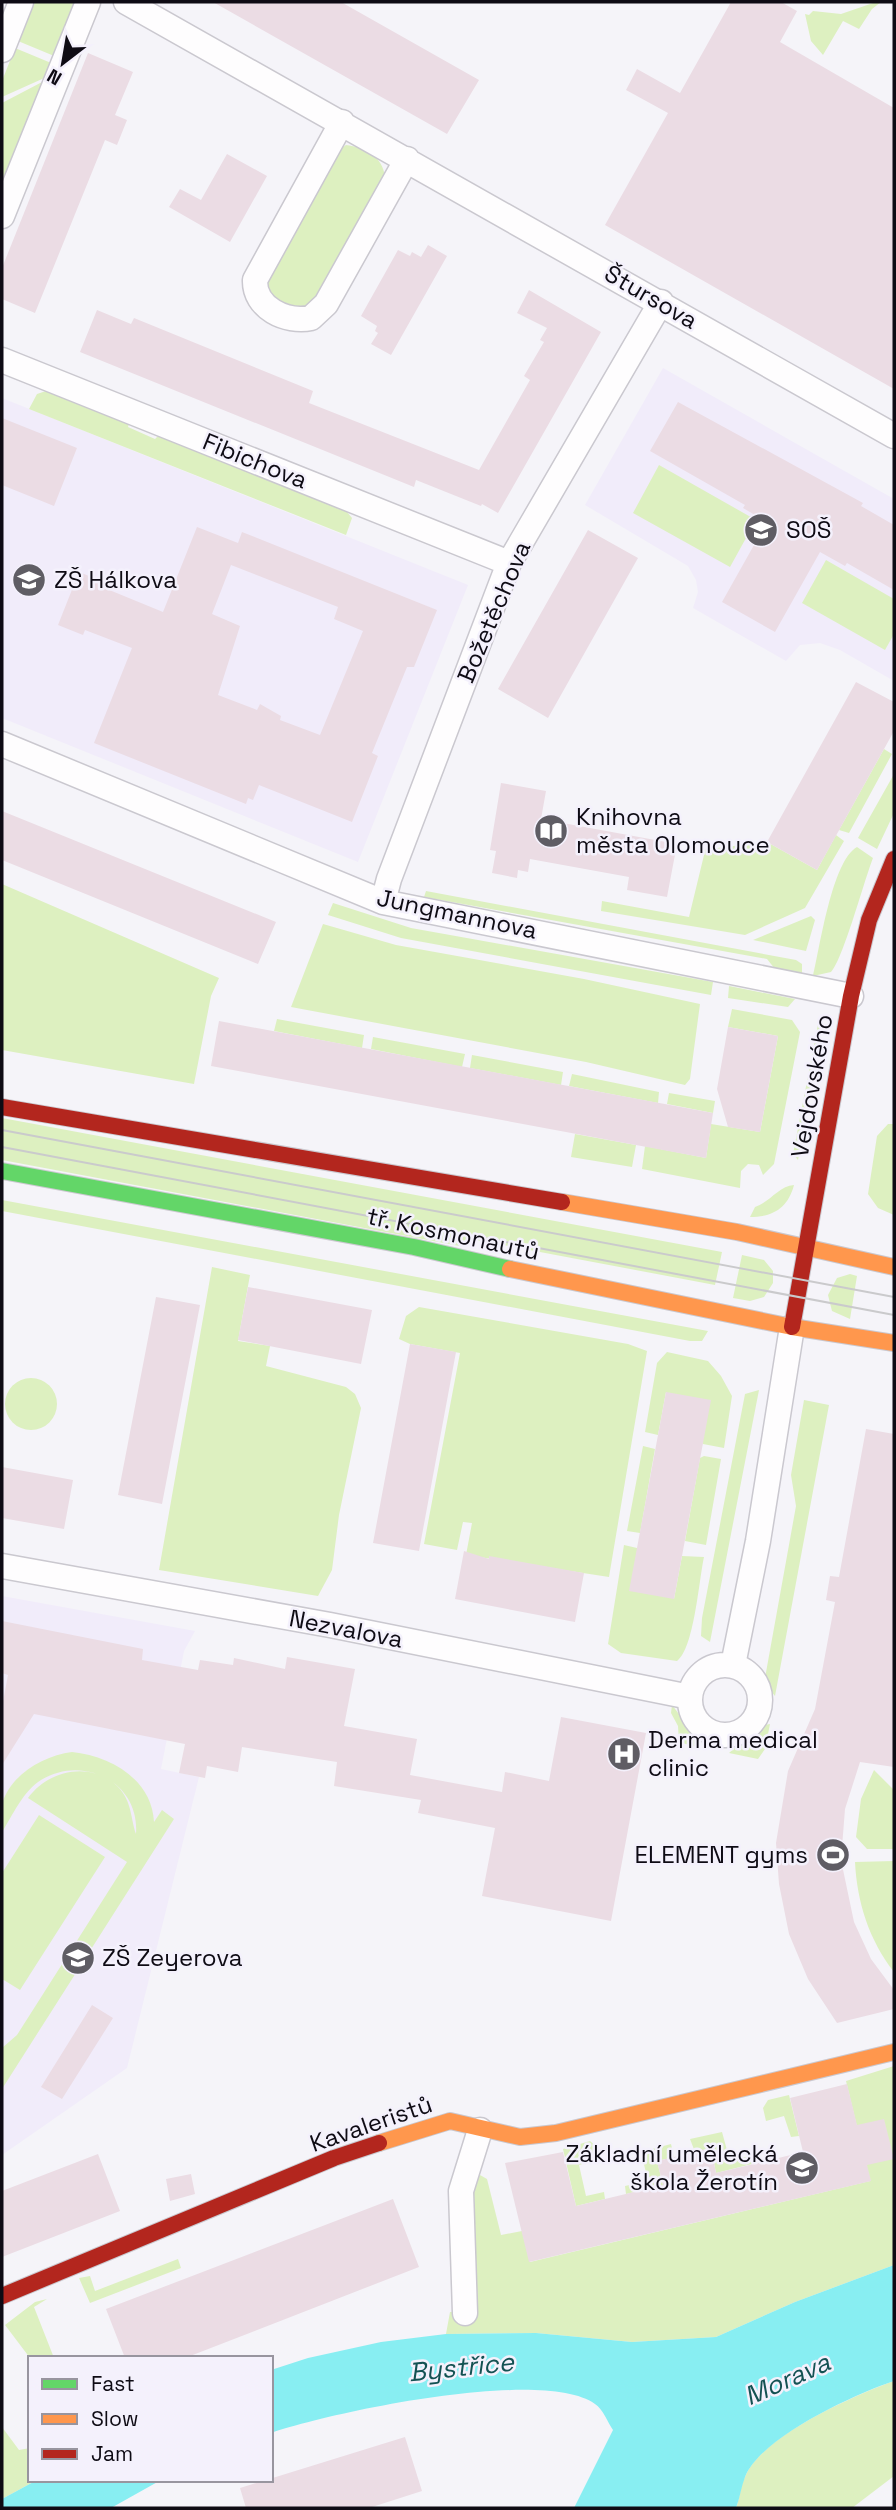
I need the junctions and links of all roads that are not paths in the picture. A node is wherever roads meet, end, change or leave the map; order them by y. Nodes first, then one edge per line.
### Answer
1 (21, 2) edge
2 (88, 2) edge
3 (126, 2) edge
4 (2, 50) edge
5 (342, 122) junction
6 (407, 159) junction
7 (2, 216) edge
8 (660, 302) junction
9 (2, 360) edge
10 (894, 436) edge
11 (509, 563) junction
12 (2, 744) edge
13 (894, 859) edge
14 (383, 902) junction
15 (851, 996) junction
16 (2, 1107) edge
17 (2, 1171) edge
18 (806, 1246) junction
19 (894, 1266) edge
20 (792, 1327) junction
21 (894, 1343) edge
22 (2, 1566) edge
23 (733, 1665) junction
24 (690, 1697) junction
25 (894, 2052) edge
26 (480, 2130) junction
27 (2, 2296) edge
28 (465, 2313) dead end

1 - 4 street
2 - 7 street
3 - 5 street, Štursova
5 - 6 street, Štursova
5 - 6 street
6 - 8 street, Štursova
8 - 10 street, Štursova
8 - 11 street, Božetěchova
9 - 11 street, Fibichova
11 - 14 street, Božetěchova
12 - 14 street, Jungmannova
13 - 15 street, Vejdovského
14 - 15 street, Jungmannova
15 - 18 street, Vejdovského
16 - 18 street, tř. Kosmonautů
17 - 20 street, tř. Kosmonautů
18 - 19 street, tř. Kosmonautů
18 - 20 street, Vejdovského
20 - 21 street, tř. Kosmonautů
20 - 23 street
22 - 24 street, Nezvalova
23 - 24 street
23 - 24 street
25 - 26 street, Kavaleristů
26 - 27 street, Kavaleristů
26 - 28 street

